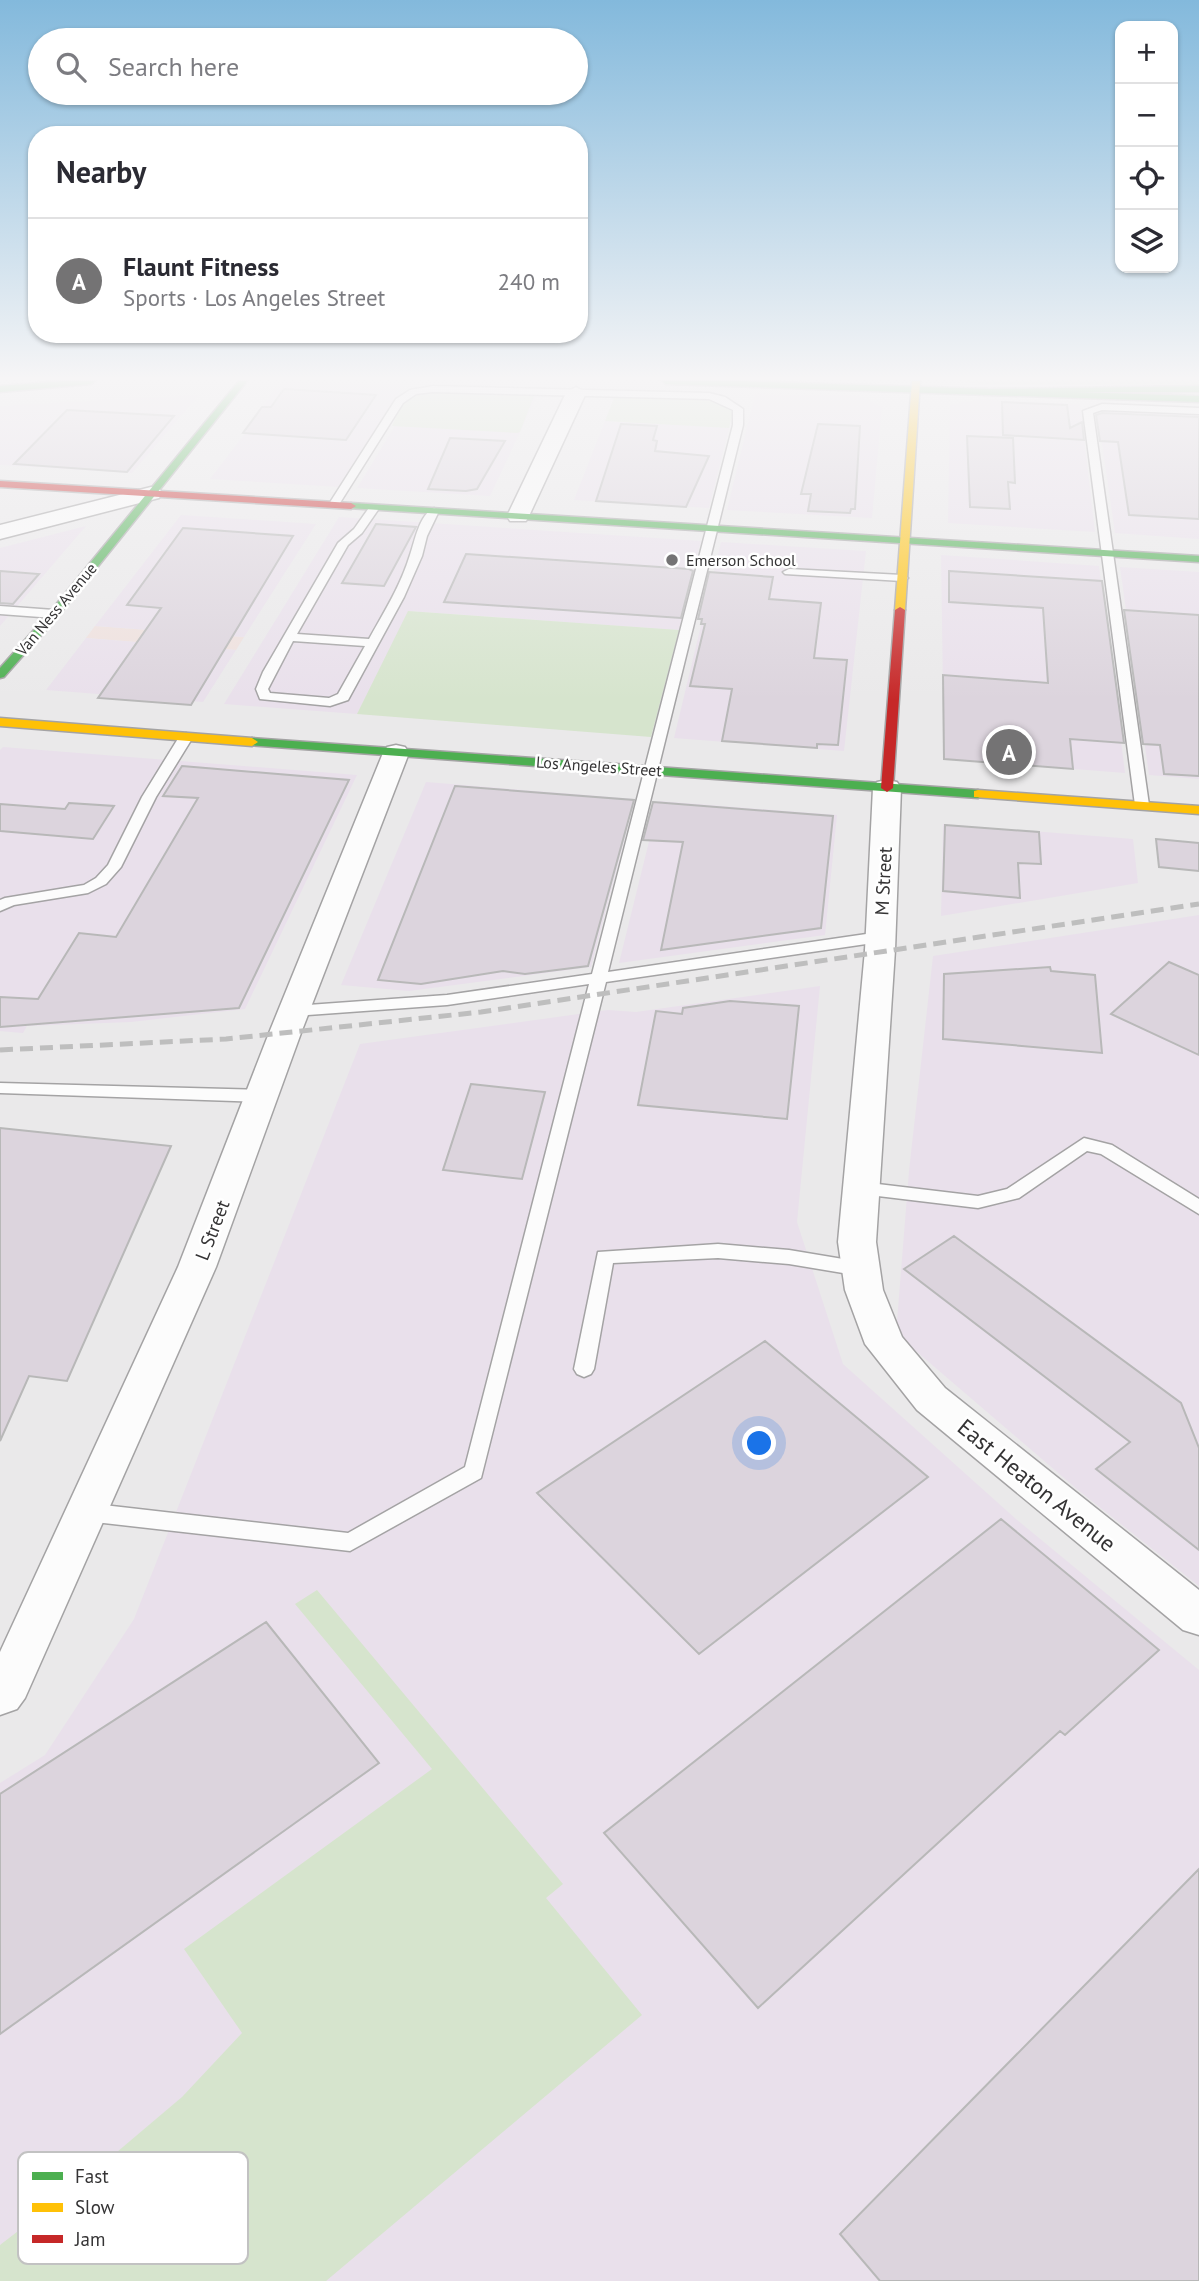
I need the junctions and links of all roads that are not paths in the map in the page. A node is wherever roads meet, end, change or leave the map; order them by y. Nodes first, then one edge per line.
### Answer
1 (58, 487) edge
2 (156, 487) edge
3 (345, 487) edge
4 (531, 487) edge
5 (722, 487) edge
6 (909, 487) edge
7 (1099, 487) edge
8 (151, 493) junction
9 (334, 504) junction
10 (375, 507) junction
11 (434, 511) junction
12 (518, 516) junction
13 (712, 528) junction
14 (0, 532) edge
15 (905, 540) junction
16 (1108, 553) junction
17 (1199, 559) edge
18 (789, 572) dead end
19 (902, 578) junction
20 (0, 610) edge
21 (54, 614) junction
22 (290, 637) junction
23 (371, 643) junction
24 (0, 675) edge
25 (0, 722) edge
26 (186, 737) junction
27 (396, 753) junction
28 (651, 769) junction
29 (887, 788) junction
30 (1142, 805) junction
31 (1199, 810) edge
32 (0, 906) edge
33 (880, 937) junction
34 (598, 979) junction
35 (293, 1011) junction
36 (0, 1087) edge
37 (262, 1096) junction
38 (861, 1188) junction
39 (1199, 1208) edge
40 (861, 1269) junction
41 (885, 1344) joint
42 (584, 1369) dead end
43 (86, 1512) junction
44 (1199, 1616) edge
45 (0, 1694) edge

1 - 8 main road
2 - 8 main road, Van Ness Avenue
3 - 9 lane
4 - 12 street
5 - 13 lane
6 - 15 main road, M Street
7 - 16 lane
8 - 9 main road
8 - 14 street
8 - 21 main road, Van Ness Avenue
9 - 10 main road
10 - 11 main road
10 - 22 lane
11 - 12 main road
11 - 23 lane
12 - 13 main road
13 - 15 main road
13 - 28 lane
15 - 16 main road
15 - 19 main road, M Street
16 - 17 main road
16 - 30 lane
18 - 19 lane
19 - 29 main road, M Street
20 - 21 lane
21 - 24 main road, Van Ness Avenue
22 - 23 lane
22 - 23 lane
25 - 26 main road, Los Angeles Street
26 - 27 main road, Los Angeles Street
26 - 32 lane
27 - 28 main road, Los Angeles Street
27 - 35 street, L Street
28 - 29 main road, Los Angeles Street
28 - 34 lane
29 - 30 main road, Los Angeles Street
29 - 33 street, M Street
30 - 31 main road, Los Angeles Street
33 - 34 lane
33 - 38 street, M Street
34 - 35 lane
34 - 43 lane
35 - 37 street, L Street
36 - 37 lane
37 - 43 street, L Street
38 - 39 lane
38 - 40 street, M Street
40 - 41 street, M Street
40 - 42 lane
41 - 44 street, East Heaton Avenue
43 - 45 street, L Street

